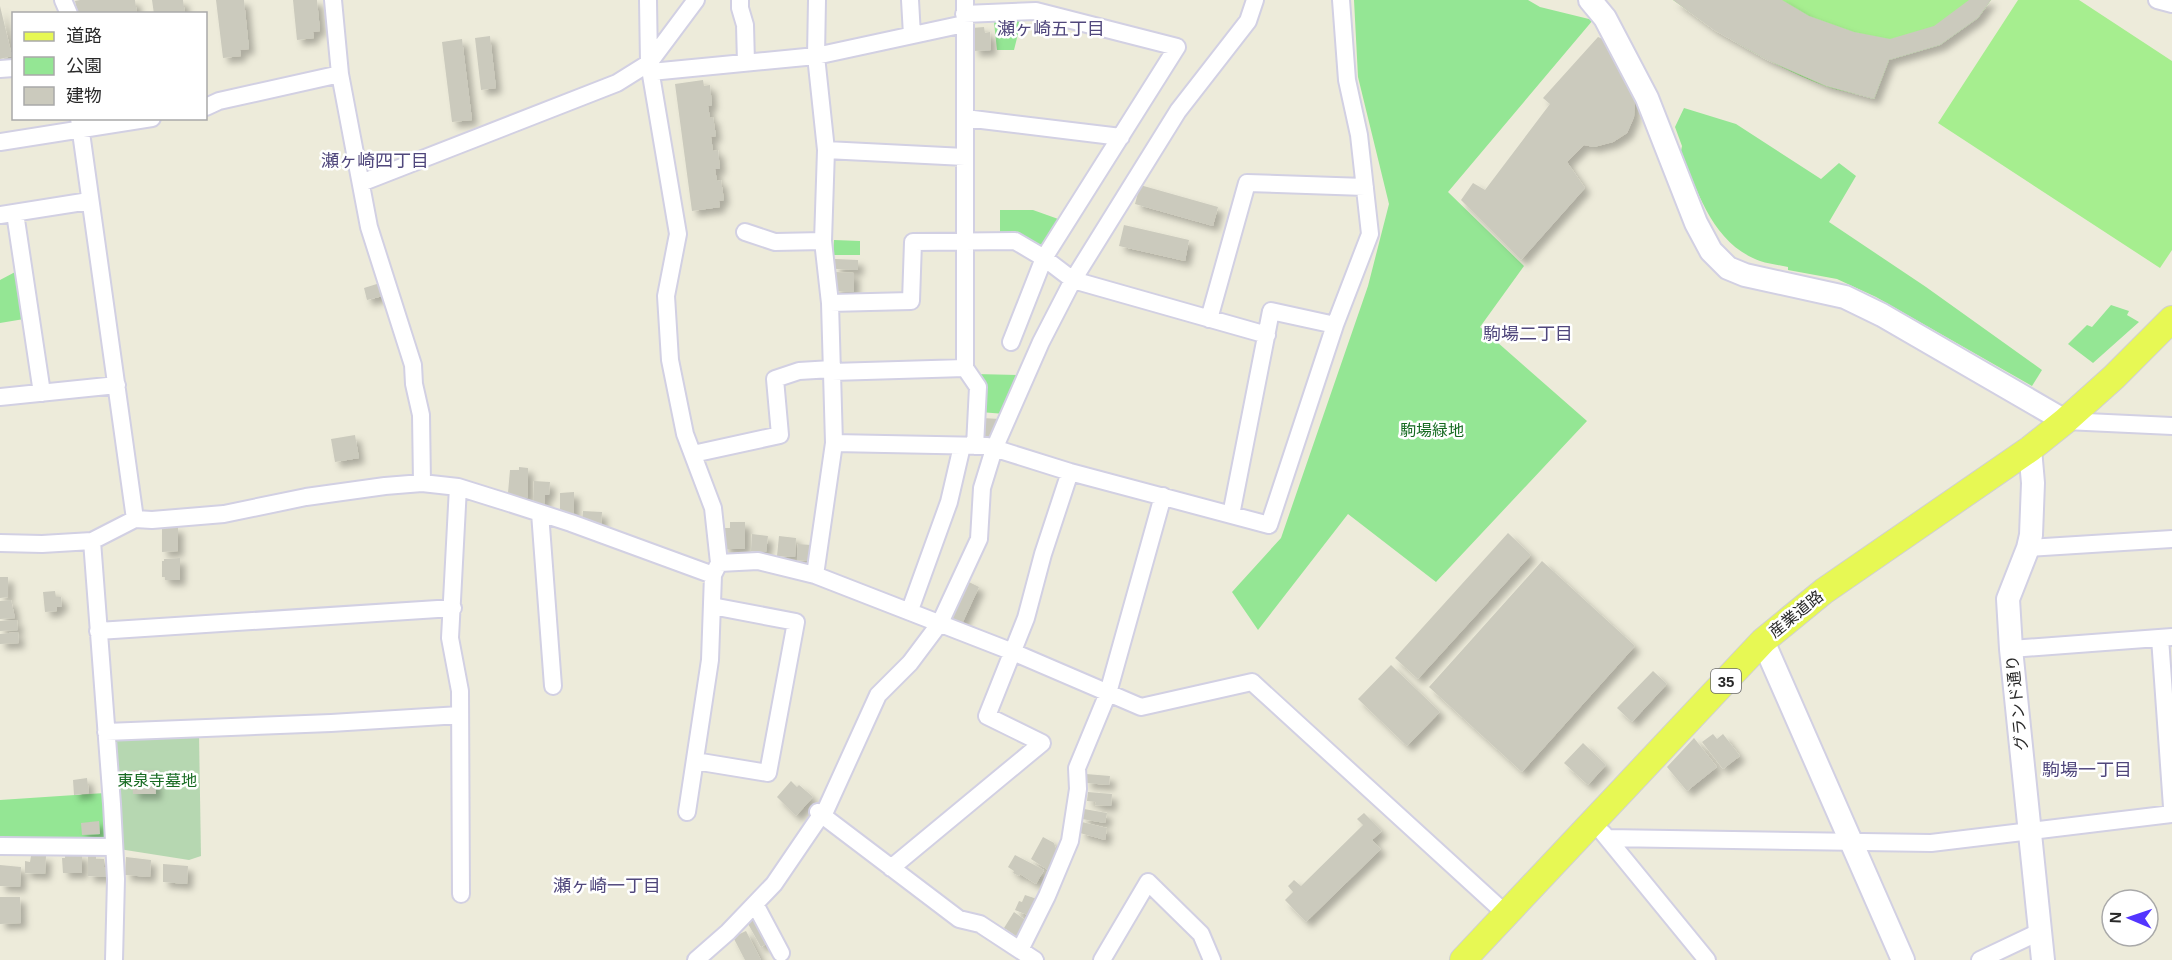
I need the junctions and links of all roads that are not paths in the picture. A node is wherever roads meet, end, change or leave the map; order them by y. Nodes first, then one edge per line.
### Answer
1 (333, 0) edge
2 (648, 0) edge
3 (696, 0) edge
4 (740, 0) edge
5 (817, 0) edge
6 (910, 0) edge
7 (1255, 0) edge
8 (1341, 0) edge
9 (1590, 0) edge
10 (2157, 0) edge
11 (2172, 4) edge
12 (964, 13) edge
13 (912, 35) junction
14 (816, 56) junction
15 (746, 63) junction
16 (650, 68) junction
17 (340, 74) junction
18 (207, 107) edge
19 (965, 118) junction
20 (128, 120) edge
21 (80, 124) edge
22 (1121, 137) junction
23 (0, 142) edge
24 (826, 150) junction
25 (965, 157) junction
26 (361, 183) junction
27 (1365, 187) junction
28 (89, 201) junction
29 (8, 214) edge
30 (745, 232) dead end
31 (965, 240) junction
32 (823, 241) junction
33 (1044, 258) junction
34 (1073, 280) junction
35 (830, 303) junction
36 (1209, 319) junction
37 (2172, 319) edge
38 (1335, 325) junction
39 (1267, 335) junction
40 (1011, 342) dead end
41 (965, 368) junction
42 (832, 370) junction
43 (117, 385) junction
44 (42, 393) junction
45 (0, 398) edge
46 (2066, 421) junction
47 (2172, 426) edge
48 (834, 443) junction
49 (969, 446) junction
50 (994, 449) junction
51 (2030, 449) junction
52 (693, 454) junction
53 (1070, 472) junction
54 (422, 483) junction
55 (458, 487) junction
56 (1162, 496) junction
57 (540, 513) junction
58 (1231, 515) junction
59 (135, 519) junction
60 (2172, 539) edge
61 (92, 541) junction
62 (0, 543) edge
63 (2028, 548) junction
64 (716, 569) junction
65 (815, 574) junction
66 (712, 606) junction
67 (453, 608) junction
68 (910, 610) junction
69 (940, 623) junction
70 (98, 631) junction
71 (2166, 638) edge
72 (1763, 641) junction
73 (2011, 649) junction
74 (1013, 652) junction
75 (553, 686) dead end
76 (1108, 693) junction
77 (460, 715) junction
78 (106, 732) junction
79 (695, 761) junction
80 (2172, 807) edge
81 (687, 812) dead end
82 (821, 814) junction
83 (2172, 814) edge
84 (1600, 830) junction
85 (2030, 831) junction
86 (1850, 842) junction
87 (0, 846) edge
88 (114, 847) junction
89 (891, 868) junction
90 (461, 894) dead end
91 (755, 904) junction
92 (1506, 914) junction
93 (2039, 932) junction
94 (1020, 950) junction
95 (781, 953) dead end
96 (114, 960) edge
97 (696, 960) edge
98 (1035, 960) edge
99 (1102, 960) edge
100 (1212, 960) edge
101 (1463, 960) edge
102 (1707, 960) edge
103 (1903, 960) edge
104 (1980, 960) edge
105 (2043, 960) edge

1 - 17 street
2 - 16 street
3 - 16 street
4 - 15 street
5 - 14 street
6 - 13 street
7 - 34 street
8 - 27 street
9 - 46 street
10 - 11 street
12 - 13 street
12 - 19 street
12 - 22 street
13 - 14 street
14 - 15 street
14 - 24 street
15 - 16 street
16 - 26 street
16 - 52 street
17 - 18 street
17 - 26 street
19 - 22 street
19 - 25 street
20 - 21 street
21 - 23 street
21 - 28 street
22 - 33 street
24 - 25 street
24 - 32 street
25 - 31 street
26 - 54 street
27 - 36 street
27 - 38 street
28 - 29 street
28 - 43 street
29 - 44 street
30 - 32 street
31 - 33 street
31 - 35 street
31 - 41 street
32 - 35 street
33 - 34 street
33 - 40 street
34 - 36 street
34 - 50 street
35 - 42 street
36 - 39 street
37 - 46 main road, 産業道路 / 35
38 - 39 street
38 - 58 street
39 - 58 street
41 - 42 street
41 - 49 street
42 - 48 street
42 - 52 street
43 - 44 street
43 - 59 street
44 - 45 street
46 - 47 street
46 - 51 main road, 産業道路 / 35
48 - 49 street
48 - 65 street
49 - 50 street
49 - 68 street
50 - 53 street
50 - 69 street
51 - 63 street, グランド通り
51 - 72 main road, 産業道路 / 35
52 - 64 street
53 - 56 street
53 - 74 street
54 - 55 street
54 - 59 street
55 - 57 street
55 - 67 street
56 - 58 street
56 - 76 street
57 - 64 street
57 - 75 street
59 - 61 street
60 - 63 street
61 - 62 street
61 - 70 street
63 - 73 street, グランド通り
64 - 65 street
64 - 66 street
65 - 68 street
66 - 79 street
66 - 79 street
67 - 70 street
67 - 77 street
68 - 69 street
69 - 74 street
69 - 82 street
70 - 78 street
71 - 73 street
71 - 80 street
72 - 84 main road, 産業道路 / 35
72 - 86 street
73 - 85 street, グランド通り
74 - 76 street
74 - 89 street
76 - 92 street
76 - 94 street
77 - 78 street
77 - 90 street
78 - 88 street
79 - 81 street
82 - 89 street
82 - 91 street
83 - 85 street
84 - 86 street
84 - 92 main road, 産業道路 / 35
84 - 102 street
85 - 86 street
85 - 93 street, グランド通り
86 - 103 street
87 - 88 street
88 - 96 street
89 - 94 street
91 - 95 street
91 - 97 street
92 - 101 main road, 産業道路 / 35
93 - 104 street
93 - 105 street, グランド通り
94 - 98 street
99 - 100 street

